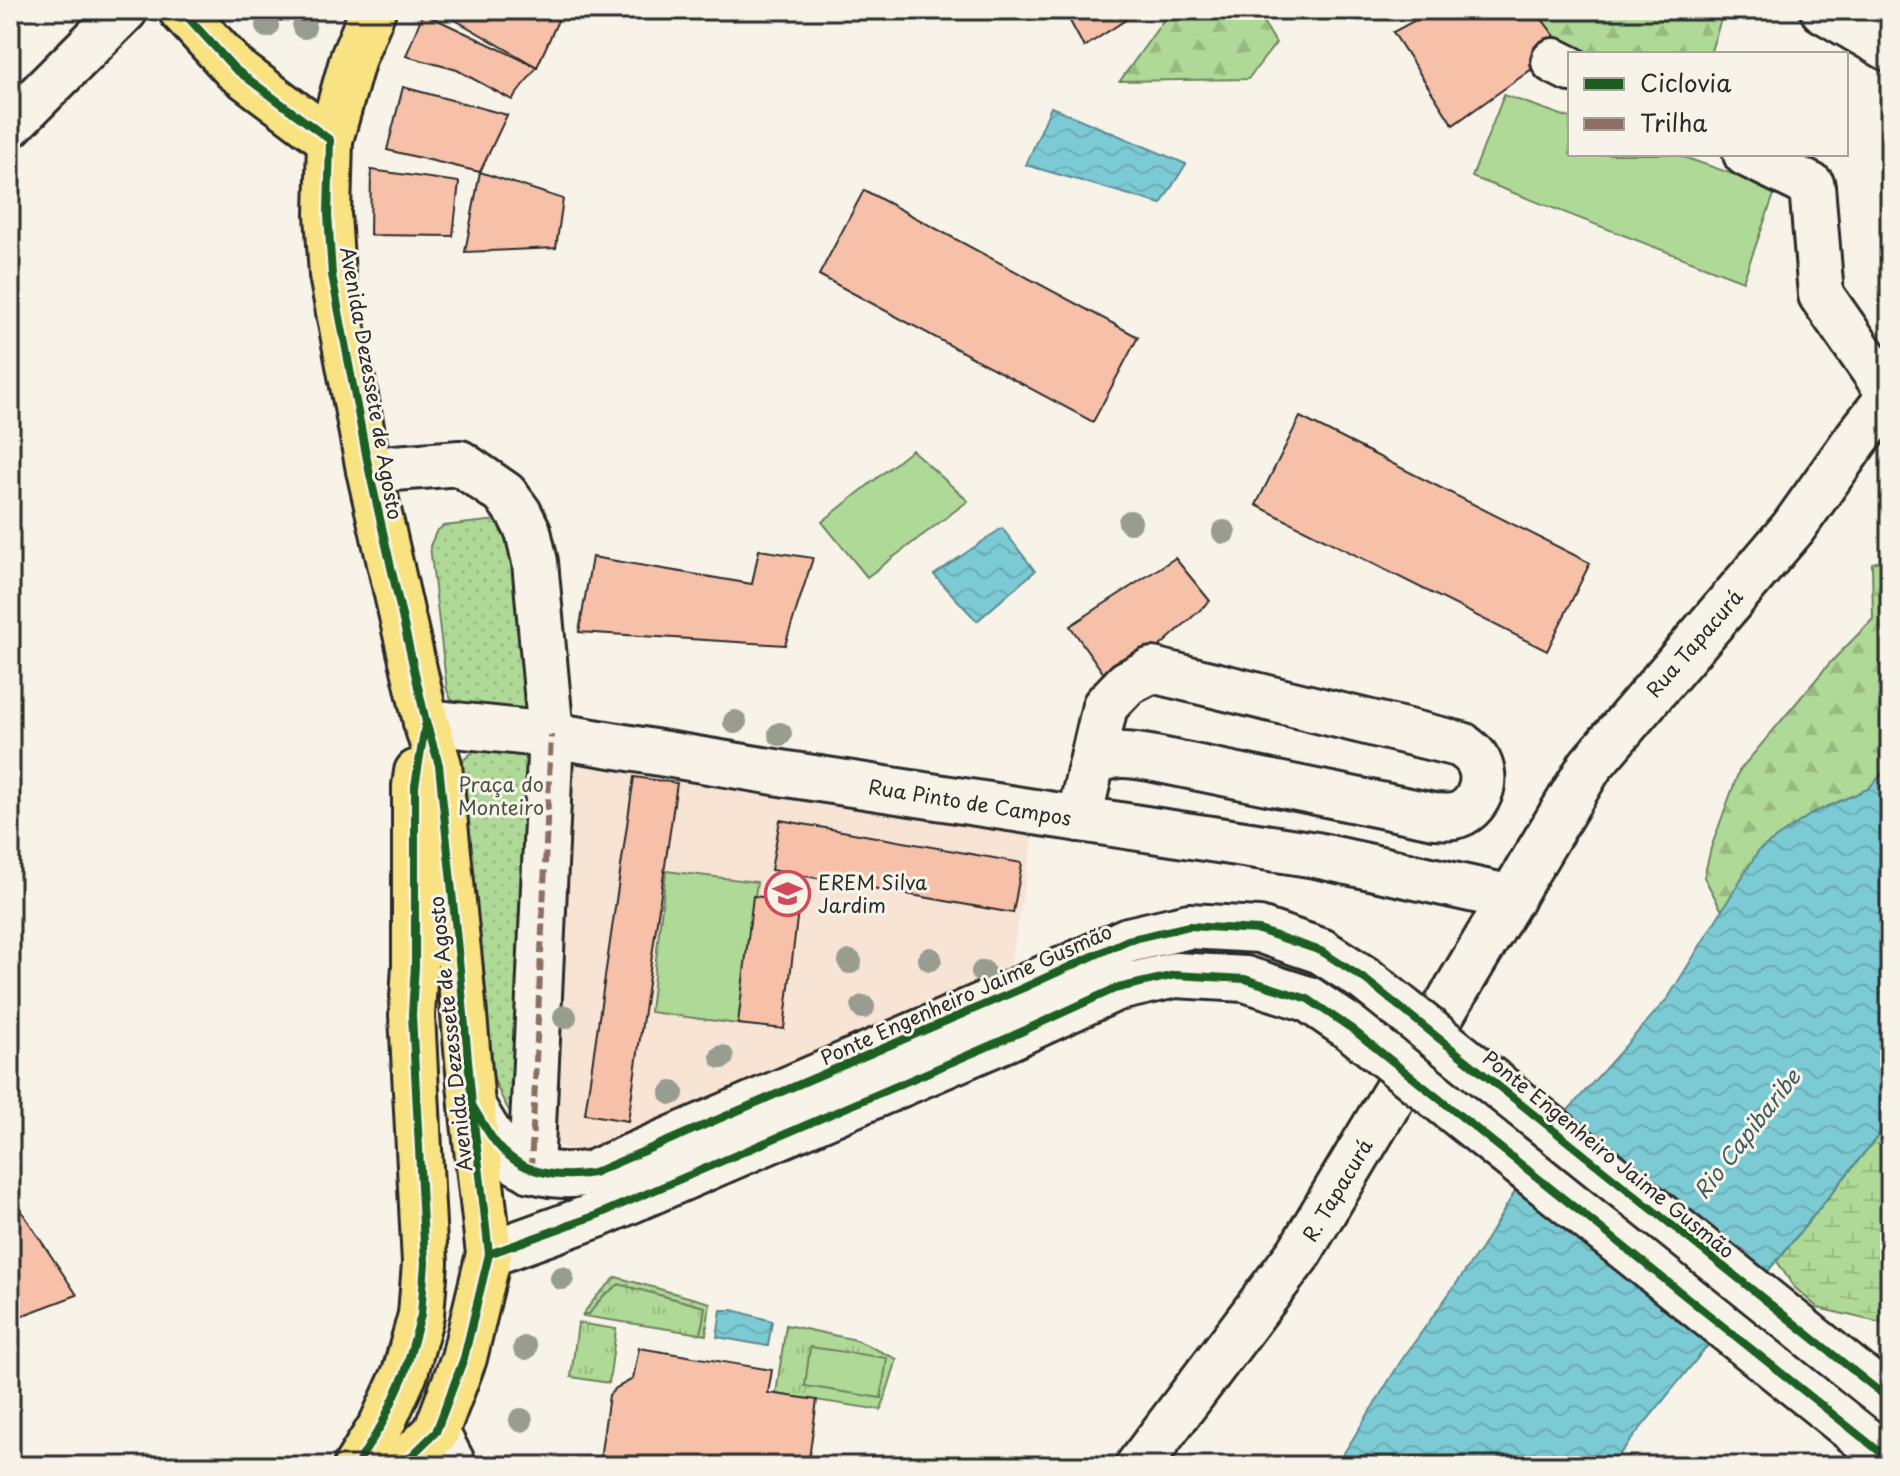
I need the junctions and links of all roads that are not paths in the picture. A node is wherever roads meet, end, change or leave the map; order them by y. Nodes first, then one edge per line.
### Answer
1 (125, 10) edge
2 (181, 10) edge
3 (373, 10) edge
4 (1823, 10) edge
5 (1890, 49) edge
6 (10, 125) edge
7 (330, 140) junction
8 (1750, 156) edge
9 (1890, 395) edge
10 (369, 470) junction
11 (426, 722) junction
12 (551, 735) junction
13 (1092, 764) junction
14 (1079, 819) junction
15 (1512, 898) junction
16 (412, 1015) junction
17 (472, 1105) junction
18 (531, 1170) junction
19 (595, 1194) junction
20 (489, 1254) junction
21 (1890, 1400) edge
22 (445, 1449) edge
23 (1890, 1460) edge
24 (356, 1466) edge
25 (401, 1466) edge
26 (1138, 1466) edge

1 - 6 street
2 - 7 main road
3 - 7 main road, Avenida Dezessete de Agosto
4 - 5 street
7 - 10 main road, Avenida Dezessete de Agosto
8 - 9 street
9 - 15 street, Rua Tapacurá
10 - 11 main road, Avenida Dezessete de Agosto
10 - 12 street
11 - 12 street, Rua Pinto de Campos
11 - 16 main road, Avenida Dezessete de Agosto
11 - 17 main road, Avenida Dezessete de Agosto
12 - 14 street, Rua Pinto de Campos
12 - 18 street
13 - 13 street
13 - 14 street
14 - 15 street, Rua Pinto de Campos
15 - 26 street, R. Tapacurá
16 - 20 main road
16 - 24 main road, Avenida Dezessete de Agosto
17 - 18 street, Ponte Engenheiro Jaime Gusmão
17 - 20 main road, Avenida Dezessete de Agosto
18 - 19 street, Ponte Engenheiro Jaime Gusmão
19 - 20 street, Ponte Engenheiro Jaime Gusmão
19 - 21 street, Ponte Engenheiro Jaime Gusmão, bridge
19 - 23 street, Ponte Engenheiro Jaime Gusmão, bridge
20 - 22 main road, Avenida Dezessete de Agosto
22 - 25 main road, Avenida Dezessete de Agosto

